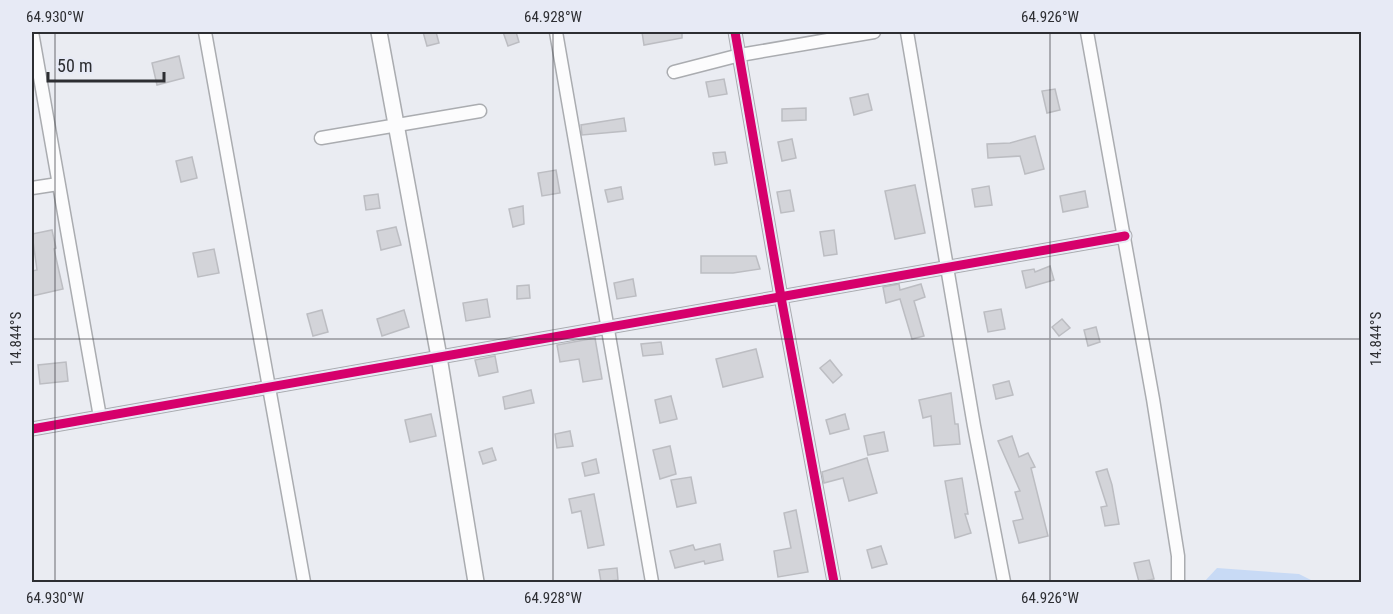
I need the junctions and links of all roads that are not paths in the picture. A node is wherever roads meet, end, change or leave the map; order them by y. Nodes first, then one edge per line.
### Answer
1 (32, 32) edge
2 (205, 32) edge
3 (379, 32) edge
4 (556, 32) edge
5 (735, 32) edge
6 (874, 32) edge
7 (907, 32) edge
8 (1087, 32) edge
9 (740, 55) junction
10 (674, 72) dead end
11 (480, 111) dead end
12 (396, 126) junction
13 (321, 138) dead end
14 (57, 184) junction
15 (32, 188) edge
16 (1125, 236) junction
17 (947, 268) junction
18 (780, 297) junction
19 (607, 328) junction
20 (439, 357) junction
21 (269, 387) junction
22 (100, 417) junction
23 (32, 429) edge
24 (304, 582) edge
25 (476, 582) edge
26 (652, 582) edge
27 (834, 582) edge
28 (1004, 582) edge
29 (1178, 582) edge

1 - 14 street
2 - 21 street
3 - 12 street
4 - 19 street
5 - 9 street
6 - 9 street
7 - 17 street
8 - 16 street
9 - 10 street
9 - 18 street
11 - 12 street
12 - 13 street
12 - 20 street
14 - 15 street
14 - 22 street
16 - 17 street
16 - 29 street
17 - 18 street
17 - 28 street
18 - 19 street
18 - 27 street
19 - 20 street
19 - 26 street
20 - 21 street
20 - 25 street
21 - 22 street
21 - 24 street
22 - 23 street

